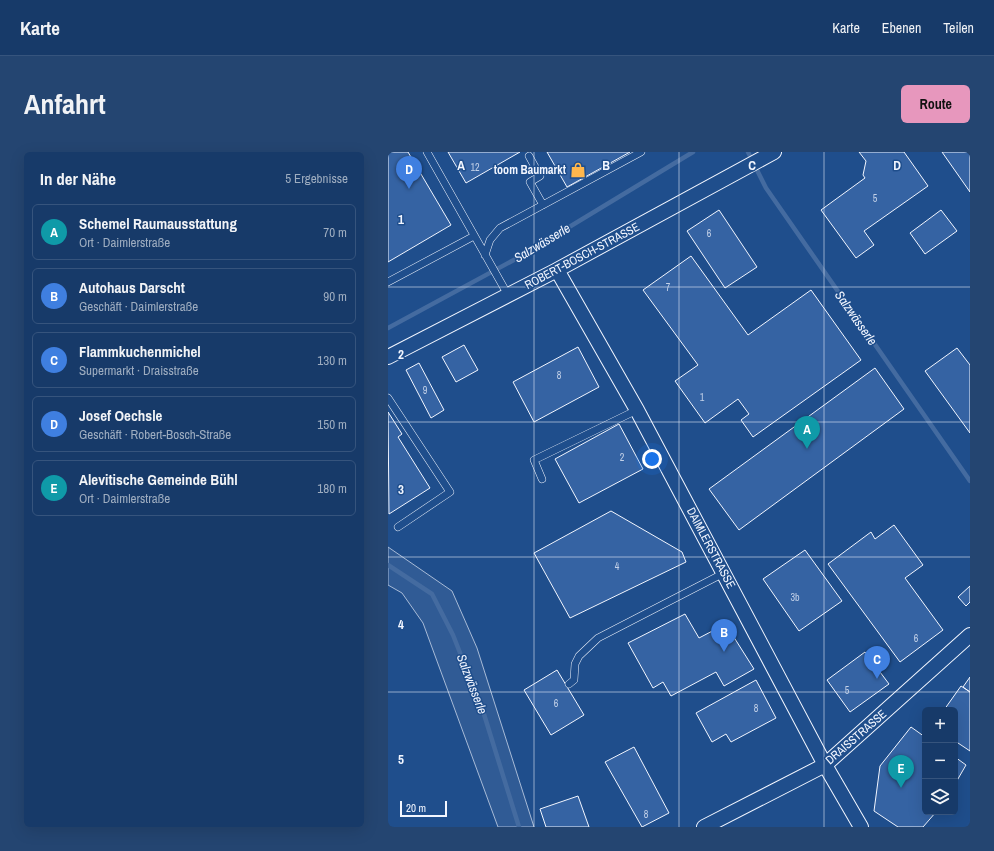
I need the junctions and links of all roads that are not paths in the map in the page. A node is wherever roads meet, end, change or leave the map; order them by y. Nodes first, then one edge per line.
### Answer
1 (426, 152) edge
2 (641, 152) edge
3 (772, 153) edge
4 (529, 156) dead end
5 (543, 205) junction
6 (474, 236) junction
7 (485, 255) junction
8 (557, 270) junction
9 (388, 282) edge
10 (508, 295) junction
11 (388, 357) edge
12 (388, 398) edge
13 (637, 410) junction
14 (542, 479) dead end
15 (398, 527) dead end
16 (724, 573) junction
17 (970, 635) edge
18 (570, 684) dead end
19 (825, 765) junction
20 (704, 827) edge
21 (861, 827) edge

1 - 6 lane
2 - 5 lane
3 - 8 street, ROBERT-BOSCH-STRASSE
4 - 5 lane
5 - 7 lane
6 - 7 lane
6 - 9 lane
7 - 10 lane
8 - 10 street, ROBERT-BOSCH-STRASSE
8 - 13 street, DAIMLERSTRASSE
10 - 11 street, ROBERT-BOSCH-STRASSE
12 - 15 lane
13 - 14 lane
13 - 16 street, DAIMLERSTRASSE
16 - 18 lane
16 - 19 street, DAIMLERSTRASSE
17 - 19 street, DRAISSTRASSE
19 - 20 street, DRAISSTRASSE
19 - 21 street, DAIMLERSTRASSE

